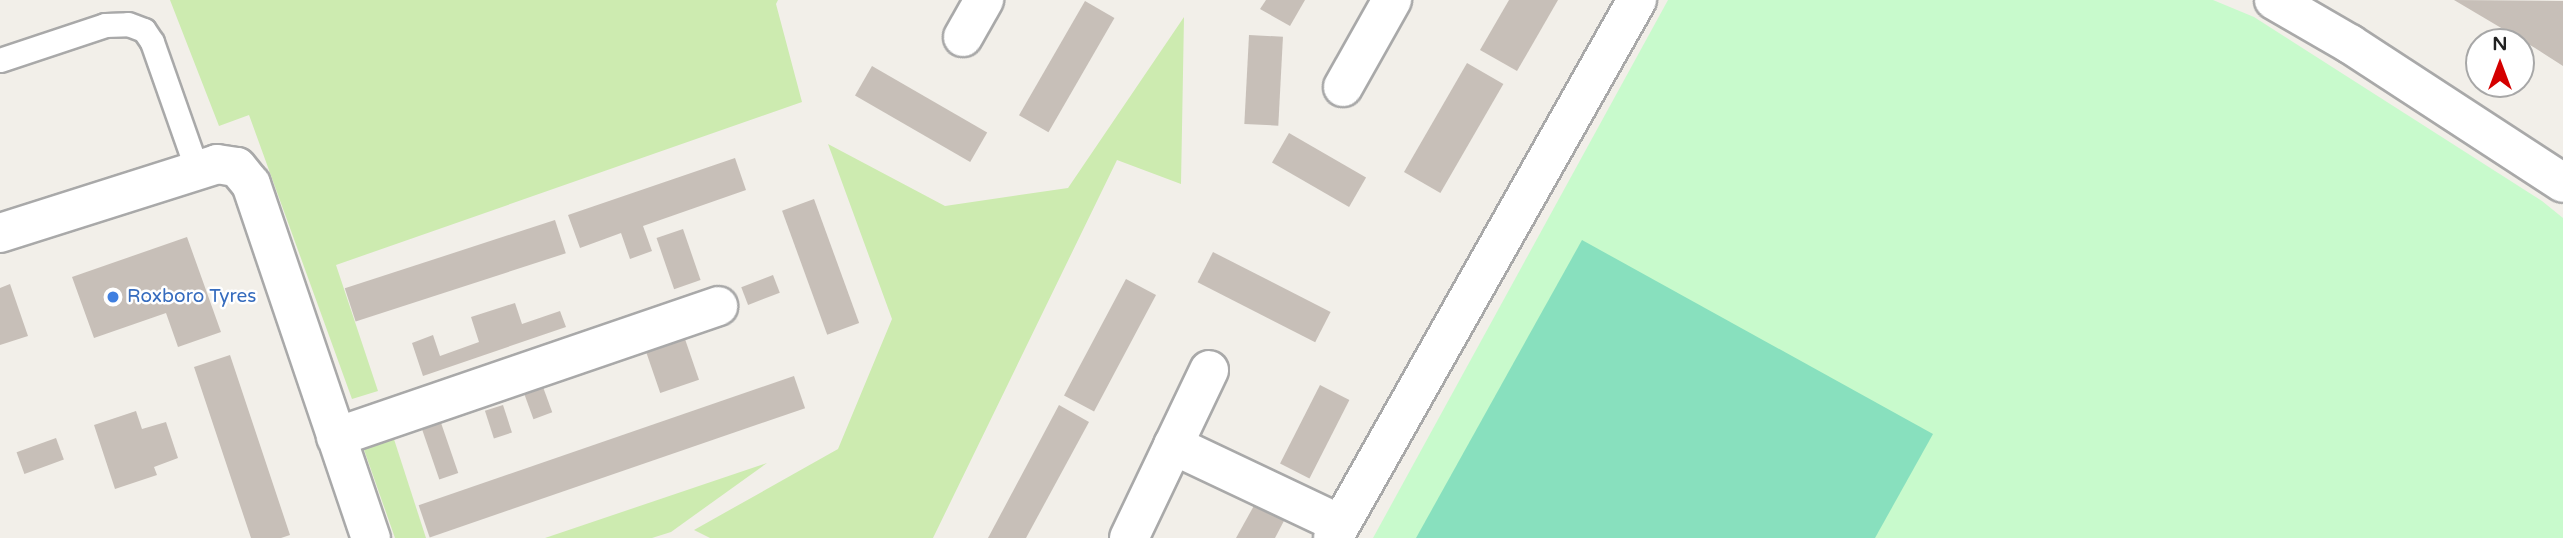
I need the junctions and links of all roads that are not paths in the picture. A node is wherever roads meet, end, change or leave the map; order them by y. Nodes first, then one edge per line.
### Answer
1 (984, 0) edge
2 (1392, 0) edge
3 (1637, 0) edge
4 (2274, 0) edge
5 (963, 37) dead end
6 (0, 60) edge
7 (1343, 87) dead end
8 (197, 170) junction
9 (2563, 183) edge
10 (0, 233) edge
11 (718, 306) dead end
12 (1209, 370) dead end
13 (336, 437) junction
14 (1173, 445) junction
15 (1337, 531) edge
16 (371, 538) edge
17 (1129, 538) edge

1 - 5 street
2 - 7 street
3 - 15 street
4 - 9 street
6 - 8 lane
8 - 10 street
8 - 13 street
11 - 13 street
12 - 14 street
13 - 16 street
14 - 15 street
14 - 17 street

